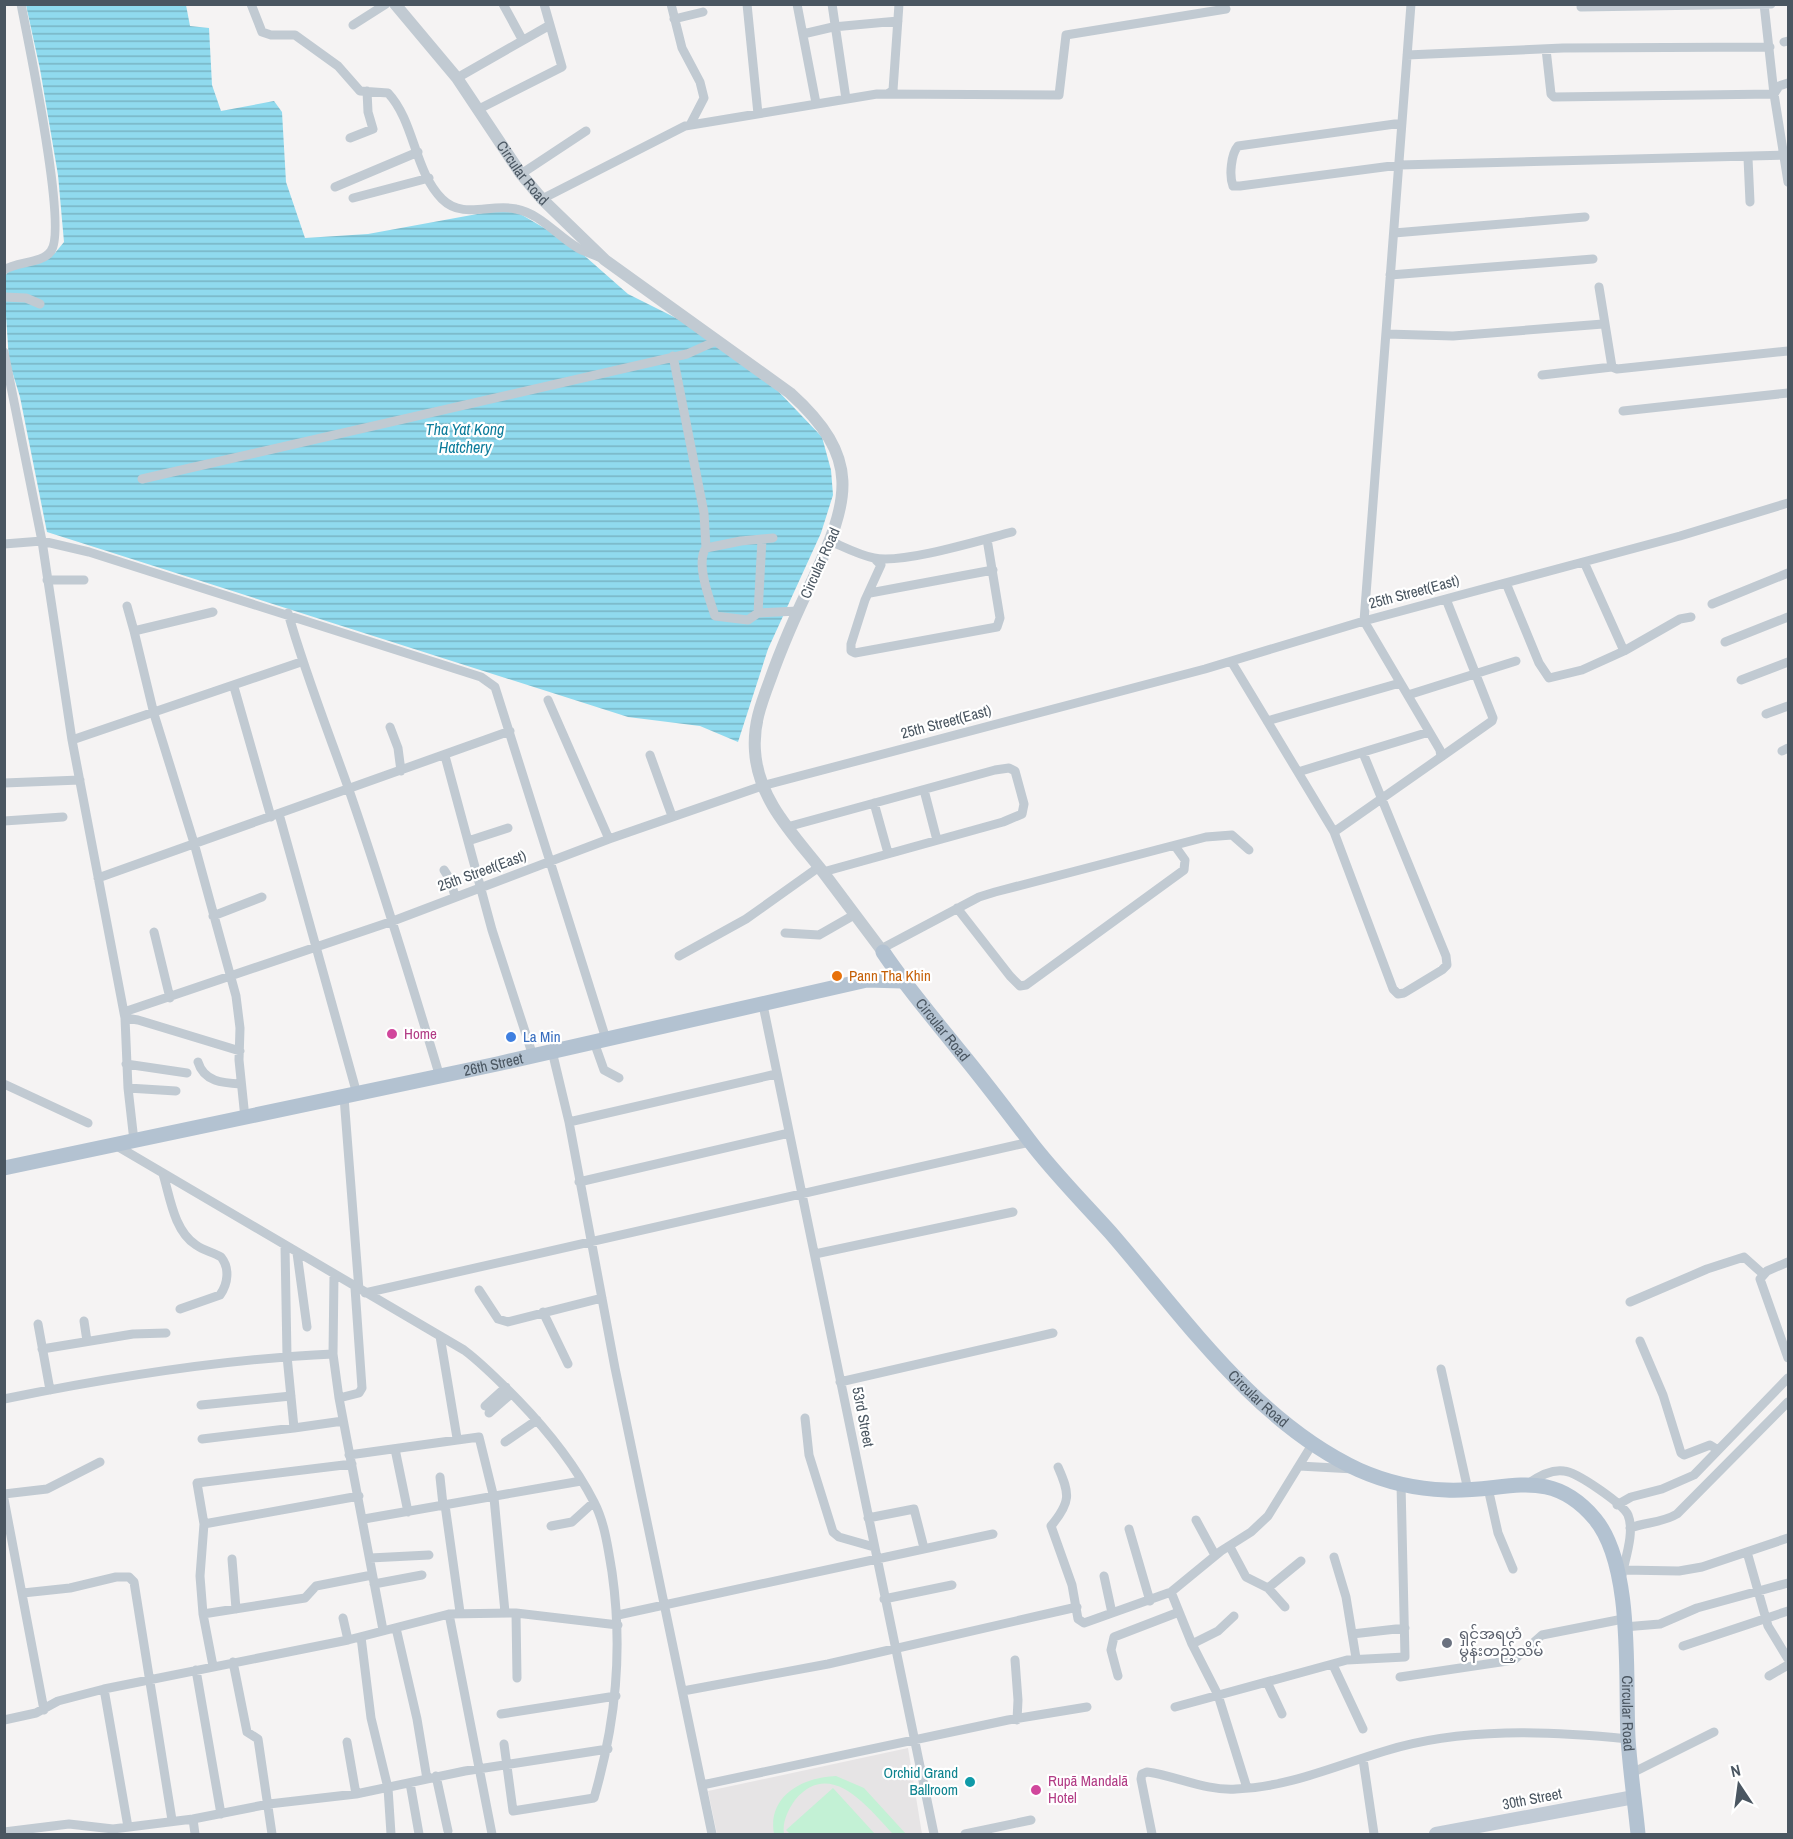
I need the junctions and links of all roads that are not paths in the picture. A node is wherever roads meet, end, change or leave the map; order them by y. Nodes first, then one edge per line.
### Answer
1 (21, 4) edge
2 (251, 4) edge
3 (386, 4) edge
4 (394, 4) edge
5 (503, 4) edge
6 (544, 4) edge
7 (670, 4) edge
8 (747, 4) edge
9 (797, 4) edge
10 (832, 4) edge
11 (899, 4) edge
12 (1411, 4) edge
13 (1766, 5) edge
14 (1581, 7) dead end
15 (1226, 9) dead end
16 (703, 12) dead end
17 (674, 19) junction
18 (895, 21) junction
19 (550, 25) junction
20 (353, 26) dead end
21 (833, 27) junction
22 (803, 34) junction
23 (522, 39) junction
24 (1770, 47) junction
25 (1546, 49) junction
26 (1407, 55) junction
27 (457, 78) junction
28 (1788, 83) edge
29 (367, 91) junction
30 (889, 93) junction
31 (1774, 94) junction
32 (846, 99) junction
33 (816, 103) junction
34 (479, 109) junction
35 (758, 114) junction
36 (1402, 123) junction
37 (690, 125) junction
38 (586, 131) dead end
39 (350, 138) dead end
40 (418, 152) junction
41 (1787, 156) edge
42 (1748, 158) junction
43 (1398, 165) junction
44 (521, 174) junction
45 (429, 178) junction
46 (1788, 182) edge
47 (335, 188) dead end
48 (353, 198) dead end
49 (542, 199) junction
50 (1750, 202) dead end
51 (1585, 217) dead end
52 (1394, 232) junction
53 (1593, 259) dead end
54 (605, 260) junction
55 (4, 270) edge
56 (1390, 275) junction
57 (1599, 287) dead end
58 (4, 297) edge
59 (40, 304) dead end
60 (1603, 324) junction
61 (1387, 334) junction
62 (716, 341) junction
63 (1788, 351) edge
64 (4, 352) edge
65 (673, 356) junction
66 (1612, 368) junction
67 (1542, 375) dead end
68 (1788, 393) edge
69 (1623, 411) dead end
70 (142, 479) dead end
71 (1788, 503) edge
72 (1012, 532) dead end
73 (773, 538) dead end
74 (762, 539) junction
75 (987, 539) junction
76 (42, 541) junction
77 (830, 542) junction
78 (4, 543) edge
79 (706, 548) junction
80 (874, 558) junction
81 (1584, 562) junction
82 (993, 570) junction
83 (1788, 573) edge
84 (47, 580) junction
85 (84, 580) dead end
86 (1506, 583) junction
87 (870, 593) junction
88 (1446, 599) junction
89 (1712, 604) dead end
90 (127, 606) dead end
91 (798, 611) junction
92 (213, 612) dead end
93 (288, 613) junction
94 (758, 613) junction
95 (1691, 617) dead end
96 (1788, 617) edge
97 (1364, 621) junction
98 (134, 631) junction
99 (1725, 642) dead end
100 (1624, 651) junction
101 (1231, 661) junction
102 (1516, 661) dead end
103 (301, 662) junction
104 (1788, 662) edge
105 (1475, 673) junction
106 (1742, 680) dead end
107 (1400, 682) junction
108 (234, 687) junction
109 (1407, 695) junction
110 (548, 700) dead end
111 (1788, 705) edge
112 (154, 714) junction
113 (1766, 714) dead end
114 (1267, 721) junction
115 (390, 727) dead end
116 (510, 731) junction
117 (1429, 732) junction
118 (72, 740) junction
119 (1363, 753) junction
120 (650, 755) dead end
121 (445, 756) junction
122 (1441, 757) junction
123 (401, 771) junction
124 (1298, 772) junction
125 (80, 780) junction
126 (4, 783) edge
127 (762, 786) junction
128 (349, 789) junction
129 (924, 790) junction
130 (1384, 799) junction
131 (874, 803) junction
132 (275, 815) junction
133 (672, 816) junction
134 (63, 817) dead end
135 (4, 821) edge
136 (787, 827) junction
137 (508, 828) dead end
138 (1334, 832) junction
139 (609, 839) junction
140 (937, 840) junction
141 (468, 841) junction
142 (194, 843) junction
143 (1175, 846) junction
144 (1249, 850) dead end
145 (888, 853) junction
146 (552, 862) junction
147 (444, 870) dead end
148 (820, 870) junction
149 (98, 878) junction
150 (480, 887) junction
151 (262, 897) dead end
152 (454, 897) junction
153 (957, 908) junction
154 (854, 915) junction
155 (213, 916) junction
156 (393, 921) junction
157 (154, 932) dead end
158 (785, 933) dead end
159 (315, 947) junction
160 (882, 950) junction
161 (679, 956) dead end
162 (230, 978) junction
163 (867, 980) junction
164 (902, 981) junction
165 (170, 998) junction
166 (763, 1005) junction
167 (125, 1015) junction
168 (600, 1040) junction
169 (240, 1051) junction
170 (552, 1051) junction
171 (533, 1056) junction
172 (198, 1062) dead end
173 (126, 1064) junction
174 (187, 1073) dead end
175 (776, 1074) junction
176 (440, 1077) junction
177 (619, 1077) dead end
178 (4, 1084) edge
179 (241, 1084) junction
180 (128, 1088) junction
181 (176, 1091) dead end
182 (351, 1095) junction
183 (245, 1118) junction
184 (88, 1122) dead end
185 (569, 1122) junction
186 (789, 1133) junction
187 (134, 1141) junction
188 (1030, 1142) junction
189 (117, 1146) junction
190 (4, 1168) edge
191 (163, 1174) junction
192 (579, 1182) junction
193 (801, 1193) junction
194 (1013, 1212) dead end
195 (593, 1243) junction
196 (285, 1246) junction
197 (297, 1253) junction
198 (814, 1254) junction
199 (1788, 1262) edge
200 (1763, 1274) junction
201 (334, 1275) junction
202 (360, 1290) junction
203 (479, 1290) dead end
204 (602, 1298) junction
205 (1630, 1302) dead end
206 (180, 1309) dead end
207 (543, 1312) junction
208 (84, 1321) dead end
209 (38, 1324) dead end
210 (307, 1327) dead end
211 (1053, 1333) dead end
212 (166, 1334) dead end
213 (440, 1336) junction
214 (87, 1341) junction
215 (1640, 1341) dead end
216 (42, 1349) junction
217 (333, 1354) junction
218 (287, 1356) junction
219 (1788, 1358) edge
220 (568, 1364) dead end
221 (1441, 1370) dead end
222 (1788, 1378) edge
223 (840, 1382) junction
224 (50, 1390) junction
225 (509, 1390) junction
226 (291, 1396) junction
227 (4, 1398) edge
228 (339, 1398) junction
229 (1788, 1402) edge
230 (201, 1405) dead end
231 (487, 1410) dead end
232 (805, 1418) dead end
233 (537, 1420) junction
234 (343, 1421) junction
235 (294, 1428) junction
236 (457, 1438) junction
237 (202, 1439) dead end
238 (504, 1442) dead end
239 (1313, 1443) junction
240 (395, 1449) junction
241 (1719, 1450) junction
242 (350, 1459) junction
243 (100, 1462) dead end
244 (1299, 1466) junction
245 (1058, 1467) dead end
246 (1359, 1470) junction
247 (440, 1478) dead end
248 (581, 1481) junction
249 (1529, 1483) junction
250 (1401, 1484) junction
251 (1488, 1488) junction
252 (1468, 1490) junction
253 (4, 1494) edge
254 (359, 1496) junction
255 (494, 1498) junction
256 (4, 1499) edge
257 (594, 1502) junction
258 (444, 1505) junction
259 (1617, 1505) junction
260 (408, 1512) junction
261 (868, 1518) junction
262 (363, 1519) junction
263 (1196, 1521) dead end
264 (204, 1524) junction
265 (551, 1526) dead end
266 (1630, 1528) junction
267 (1129, 1529) dead end
268 (993, 1534) dead end
269 (1788, 1538) edge
270 (874, 1547) junction
271 (1230, 1547) junction
272 (924, 1548) junction
273 (1747, 1552) junction
274 (429, 1555) dead end
275 (1215, 1555) junction
276 (1334, 1557) dead end
277 (370, 1558) junction
278 (876, 1558) junction
279 (232, 1559) dead end
280 (1301, 1561) dead end
281 (1513, 1569) dead end
282 (1623, 1570) junction
283 (422, 1575) dead end
284 (1104, 1576) dead end
285 (373, 1579) junction
286 (1788, 1583) edge
287 (952, 1585) dead end
288 (1620, 1586) junction
289 (1269, 1588) junction
290 (1758, 1591) junction
291 (1171, 1592) junction
292 (23, 1593) junction
293 (884, 1599) junction
294 (1150, 1600) junction
295 (666, 1604) junction
296 (1077, 1607) junction
297 (1285, 1607) dead end
298 (236, 1609) junction
299 (1788, 1611) edge
300 (460, 1612) junction
301 (506, 1612) junction
302 (1179, 1612) junction
303 (516, 1613) junction
304 (1112, 1613) junction
305 (203, 1614) junction
306 (449, 1614) junction
307 (618, 1615) junction
308 (1234, 1616) dead end
309 (343, 1618) dead end
310 (1766, 1621) junction
311 (1624, 1623) junction
312 (618, 1625) junction
313 (396, 1628) junction
314 (1405, 1629) junction
315 (383, 1630) junction
316 (1352, 1634) junction
317 (361, 1637) junction
318 (348, 1640) junction
319 (1192, 1644) junction
320 (1683, 1646) dead end
321 (894, 1649) junction
322 (1356, 1658) junction
323 (1788, 1659) edge
324 (1015, 1660) dead end
325 (233, 1662) junction
326 (1333, 1665) junction
327 (1788, 1665) edge
328 (213, 1666) junction
329 (196, 1671) junction
330 (1118, 1676) dead end
331 (1769, 1676) dead end
332 (1400, 1677) dead end
333 (517, 1678) dead end
334 (150, 1680) junction
335 (1267, 1682) junction
336 (104, 1689) junction
337 (683, 1691) junction
338 (1218, 1695) junction
339 (616, 1696) junction
340 (1087, 1707) dead end
341 (1175, 1707) dead end
342 (44, 1710) junction
343 (501, 1714) dead end
344 (1282, 1714) dead end
345 (4, 1720) edge
346 (1017, 1720) junction
347 (1363, 1729) dead end
348 (1714, 1732) dead end
349 (1628, 1739) junction
350 (914, 1740) junction
351 (347, 1742) dead end
352 (504, 1744) dead end
353 (608, 1749) junction
354 (1363, 1760) junction
355 (507, 1765) junction
356 (479, 1769) junction
357 (1632, 1773) junction
358 (432, 1777) junction
359 (410, 1783) junction
360 (702, 1785) junction
361 (388, 1788) junction
362 (1246, 1788) junction
363 (356, 1794) junction
364 (1634, 1797) junction
365 (269, 1804) junction
366 (221, 1814) junction
367 (193, 1819) junction
368 (172, 1820) junction
369 (1031, 1820) dead end
370 (153, 1823) junction
371 (128, 1827) junction
372 (51, 1830) edge
373 (448, 1831) dead end
374 (4, 1832) edge
375 (114, 1832) edge
376 (154, 1834) edge
377 (195, 1834) edge
378 (272, 1834) edge
379 (391, 1834) edge
380 (418, 1834) edge
381 (492, 1834) edge
382 (712, 1834) edge
383 (934, 1834) edge
384 (965, 1834) edge
385 (1152, 1834) edge
386 (1374, 1834) edge
387 (1436, 1834) edge
388 (1638, 1834) edge

1 - 55 street
2 - 29 street
3 - 20 street
4 - 27 street, Circular Road
5 - 23 street
6 - 19 street
7 - 17 street
8 - 35 street
9 - 22 street
10 - 21 street
11 - 18 street
12 - 26 street
13 - 14 street
13 - 24 street
15 - 30 street
16 - 17 street
17 - 37 street
18 - 21 street
18 - 30 street
19 - 23 street
19 - 34 street
21 - 22 street
21 - 32 street
22 - 33 street
23 - 27 street
24 - 25 street
24 - 31 street
25 - 26 street
25 - 31 street
26 - 36 street
27 - 34 street, Circular Road
28 - 31 street
29 - 39 street
29 - 40 street
30 - 32 street
31 - 41 street
32 - 33 street
33 - 35 street
34 - 44 street, Circular Road
35 - 37 street
36 - 43 street
36 - 43 street
37 - 49 street
38 - 44 street
40 - 45 street
40 - 47 street
41 - 42 street
41 - 46 street
42 - 43 street
42 - 50 street
43 - 52 street
44 - 49 street, Circular Road
45 - 48 street
45 - 54 street
49 - 54 street, Circular Road
51 - 52 street
52 - 56 street
53 - 56 street
54 - 62 street, Circular Road
56 - 61 street
57 - 60 street
58 - 59 street
60 - 61 street
60 - 66 street
61 - 97 street
62 - 65 street
62 - 77 street, Circular Road
63 - 66 street
64 - 76 street
65 - 70 street
65 - 79 street
66 - 67 street
68 - 69 street
71 - 81 street, 25th Street(East)
72 - 75 street
73 - 74 street
74 - 79 street
74 - 94 street
75 - 80 street
75 - 82 street
76 - 78 street
76 - 84 street
76 - 93 street
77 - 80 street
77 - 91 street, Circular Road
79 - 94 street
80 - 87 street
81 - 86 street, 25th Street(East)
81 - 100 street
82 - 87 street
82 - 87 street
83 - 89 street
84 - 85 street
84 - 118 street
86 - 88 street, 25th Street(East)
86 - 100 street
88 - 97 street, 25th Street(East)
88 - 105 street
90 - 98 street
91 - 94 street
91 - 127 street, Circular Road
92 - 98 street
93 - 103 street
93 - 116 street
95 - 100 street
96 - 99 street
97 - 101 street, 25th Street(East)
97 - 107 street
98 - 112 street
101 - 114 street
101 - 127 street, 25th Street(East)
102 - 105 street
103 - 108 street
103 - 128 street
104 - 106 street
105 - 109 street
105 - 122 street
107 - 109 street
107 - 114 street
108 - 112 street
108 - 132 street
109 - 117 street
110 - 139 street
111 - 113 street
112 - 118 street
112 - 142 street
114 - 124 street
115 - 123 street
116 - 121 street
116 - 146 street
117 - 119 street
117 - 122 street
118 - 125 street
119 - 124 street
119 - 130 street
120 - 133 street
121 - 123 street
121 - 141 street
122 - 130 street
123 - 128 street
124 - 138 street
125 - 126 street
125 - 149 street
127 - 133 street, 25th Street(East)
127 - 136 street, Circular Road
128 - 132 street
128 - 156 street
129 - 131 street
129 - 140 street
129 - 140 street
130 - 138 street
130 - 138 street
131 - 136 street
131 - 145 street
132 - 142 street
132 - 159 street
133 - 139 street, 25th Street(East)
134 - 135 street
136 - 148 street, Circular Road
137 - 141 street
139 - 146 street, 25th Street(East)
140 - 145 street
141 - 150 street
142 - 149 street
142 - 155 street
143 - 144 street
143 - 153 street
143 - 153 street
145 - 148 street
146 - 150 street, 25th Street(East)
146 - 168 street
147 - 152 street
148 - 154 street, Circular Road
148 - 161 street
149 - 167 street
150 - 152 street, 25th Street(East)
150 - 171 street
151 - 155 street
152 - 156 street, 25th Street(East)
153 - 160 street
154 - 158 street
154 - 160 street, Circular Road
155 - 162 street
156 - 159 street, 25th Street(East)
156 - 176 street
157 - 165 street
159 - 162 street, 25th Street(East)
159 - 182 street
160 - 163 main road
160 - 164 main road, Circular Road
162 - 165 street, 25th Street(East)
162 - 169 street
163 - 164 main road, 26th Street
163 - 166 main road, 26th Street
164 - 188 main road, Circular Road
165 - 167 street, 25th Street(East)
166 - 168 main road, 26th Street
166 - 175 street, 53rd Street
167 - 169 street
167 - 173 street
168 - 170 main road, 26th Street
168 - 177 street
169 - 179 street
170 - 171 main road, 26th Street
170 - 185 street
171 - 176 main road, 26th Street
172 - 179 street
173 - 174 street
173 - 180 street
175 - 185 street
175 - 186 street, 53rd Street
176 - 182 main road, 26th Street
178 - 184 street
179 - 183 street
180 - 181 street
180 - 187 street
182 - 183 main road, 26th Street
182 - 202 street
183 - 187 main road, 26th Street
185 - 192 street
186 - 192 street
186 - 193 street, 53rd Street
187 - 189 main road, 26th Street
188 - 193 street
188 - 239 main road, Circular Road
189 - 190 main road, 26th Street
189 - 191 street
191 - 196 street
191 - 206 street
192 - 195 street
193 - 195 street
193 - 198 street, 53rd Street
194 - 198 street
195 - 202 street
195 - 204 street
196 - 197 street
196 - 218 street
197 - 201 street
197 - 210 street
198 - 223 street, 53rd Street
199 - 200 street
200 - 205 street
200 - 219 street
201 - 202 street
201 - 217 street
202 - 213 street
202 - 228 street
203 - 207 street
204 - 207 street
204 - 295 street
207 - 220 street
208 - 214 street
209 - 216 street
211 - 223 street
212 - 214 street
213 - 225 street
213 - 236 street
214 - 216 street
215 - 241 street
216 - 224 street
217 - 218 street
217 - 228 street
218 - 224 street
218 - 226 street
221 - 252 street
222 - 241 street
223 - 261 street, 53rd Street
224 - 227 street
225 - 231 street
225 - 233 street
226 - 230 street
226 - 235 street
228 - 234 street
229 - 266 street
232 - 270 street
233 - 238 street
233 - 248 street
234 - 235 street
234 - 242 street
235 - 237 street
236 - 240 street
236 - 255 street
239 - 244 street
239 - 246 main road, Circular Road
240 - 242 street
240 - 260 street
241 - 259 street
242 - 254 street
242 - 264 street
243 - 253 street
244 - 246 street
244 - 271 street
245 - 296 street
246 - 250 main road, Circular Road
247 - 258 street
248 - 255 street
248 - 257 street
249 - 251 main road, Circular Road
249 - 259 street
249 - 288 main road, Circular Road
250 - 252 main road, Circular Road
250 - 314 street
251 - 252 main road, Circular Road
251 - 281 street
254 - 262 street
254 - 264 street
255 - 258 street
255 - 301 street
256 - 292 street
257 - 265 street
257 - 307 street
258 - 260 street
258 - 300 street
259 - 266 street
260 - 262 street
261 - 270 street, 53rd Street
261 - 272 street
262 - 277 street
263 - 275 street
264 - 305 street
266 - 282 street
267 - 294 street
268 - 272 street
269 - 273 street
270 - 278 street, 53rd Street
271 - 275 street
271 - 289 street
272 - 278 street
273 - 282 street
273 - 290 street
274 - 277 street
275 - 291 street
276 - 316 street
277 - 285 street
278 - 293 street, 53rd Street
278 - 295 street
279 - 298 street
280 - 289 street
282 - 288 street
283 - 285 street
284 - 304 street
285 - 298 street
285 - 315 street
286 - 290 street
287 - 293 street
288 - 311 main road, Circular Road
289 - 297 street
290 - 310 street
290 - 311 street
291 - 294 street
291 - 302 street
292 - 334 street
292 - 342 street
293 - 321 street, 53rd Street
294 - 304 street
295 - 307 street
295 - 337 street
296 - 304 street
296 - 321 street
298 - 305 street
299 - 310 street
300 - 301 street
300 - 306 street
301 - 303 street
302 - 319 street
302 - 330 street
303 - 312 street
303 - 333 street
305 - 328 street
306 - 313 street
306 - 356 street
307 - 312 street
308 - 319 street
309 - 318 street
310 - 320 street
310 - 323 street
311 - 332 street
311 - 349 main road, Circular Road
312 - 339 street
313 - 315 street
313 - 358 street
314 - 316 street
314 - 322 street
315 - 317 street
316 - 322 street
317 - 318 street
317 - 361 street
318 - 325 street
319 - 338 street
321 - 337 street
321 - 350 street, 53rd Street
322 - 326 street
324 - 346 street
325 - 328 street
325 - 365 street
326 - 335 street
326 - 347 street
327 - 331 street
328 - 329 street
329 - 334 street
329 - 366 street
334 - 336 street
334 - 368 street
335 - 338 street
335 - 344 street
336 - 342 street
336 - 371 street
337 - 360 street
338 - 341 street
338 - 362 street
339 - 343 street
339 - 353 street
340 - 346 street
342 - 345 street
346 - 350 street
348 - 357 street
349 - 354 street
349 - 357 main road, Circular Road
350 - 360 street
350 - 383 street, 53rd Street
351 - 363 street
352 - 355 street
353 - 355 street
353 - 355 street
354 - 362 street
354 - 386 street
355 - 356 street
356 - 358 street
356 - 381 street
357 - 364 main road, Circular Road
358 - 359 street
358 - 373 street
359 - 361 street
359 - 380 street
360 - 382 street
361 - 363 street
361 - 379 street
362 - 385 street
363 - 365 street
364 - 387 main road, 30th Street
364 - 388 main road, Circular Road
365 - 366 street
365 - 378 street
366 - 367 street
367 - 368 street
367 - 377 street
368 - 370 street
369 - 384 street
370 - 371 street
370 - 376 street
371 - 375 street
372 - 374 street
372 - 375 street

